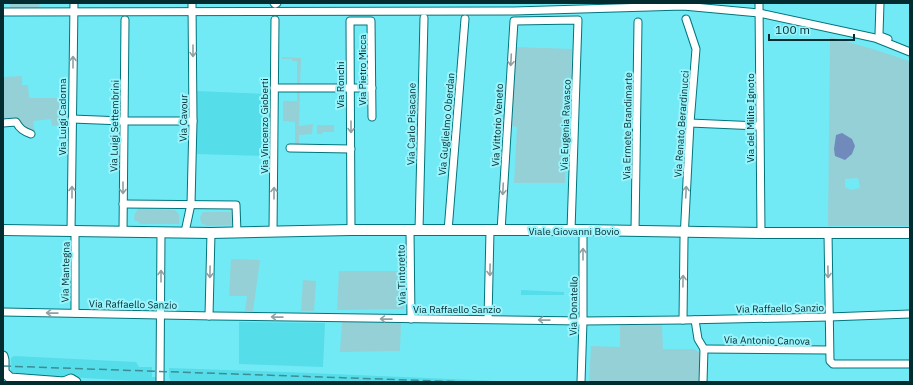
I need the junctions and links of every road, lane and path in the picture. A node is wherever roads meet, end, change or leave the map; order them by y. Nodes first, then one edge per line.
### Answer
1 (74, 3) edge
2 (192, 3) edge
3 (759, 3) edge
4 (880, 3) edge
5 (3, 12) edge
6 (74, 12) junction
7 (192, 12) junction
8 (759, 12) junction
9 (424, 18) dead end
10 (465, 19) dead end
11 (686, 19) dead end
12 (125, 20) dead end
13 (275, 20) dead end
14 (350, 21) joint
15 (514, 21) joint
16 (638, 22) dead end
17 (910, 51) edge
18 (274, 88) junction
19 (351, 88) junction
20 (372, 88) junction
21 (372, 117) dead end
22 (72, 119) junction
23 (123, 121) junction
24 (193, 121) junction
25 (3, 123) edge
26 (690, 123) junction
27 (759, 126) junction
28 (31, 134) dead end
29 (290, 148) dead end
30 (351, 149) junction
31 (123, 204) junction
32 (191, 204) junction
33 (3, 230) edge
34 (351, 230) junction
35 (414, 230) junction
36 (571, 230) junction
37 (584, 230) junction
38 (73, 231) junction
39 (448, 231) junction
40 (496, 231) junction
41 (635, 231) junction
42 (684, 231) junction
43 (123, 232) junction
44 (161, 232) junction
45 (184, 232) junction
46 (273, 232) junction
47 (211, 233) junction
48 (237, 233) junction
49 (761, 233) junction
50 (828, 233) junction
51 (910, 233) edge
52 (3, 312) edge
53 (75, 313) junction
54 (910, 314) edge
55 (161, 315) junction
56 (209, 316) junction
57 (829, 317) junction
58 (411, 319) junction
59 (488, 319) junction
60 (683, 320) junction
61 (695, 320) junction
62 (583, 321) junction
63 (704, 349) junction
64 (830, 350) junction
65 (3, 356) edge
66 (910, 364) edge
67 (3, 375) edge
68 (25, 382) edge
69 (64, 382) edge
70 (78, 382) edge
71 (160, 382) edge
72 (581, 382) edge
73 (703, 382) edge

1 - 6 street, Via Luigi Cadorna
2 - 7 street, Via Cavour
3 - 8 street, Via del Milite Ignoto
4 - 17 street
5 - 6 street
6 - 7 street
22 -> 6 street, Via Luigi Cadorna
7 - 8 street
7 -> 24 street, Via Cavour
8 - 17 street
8 - 27 street, Via del Milite Ignoto
9 - 35 street, Via Carlo Pisacane
10 - 39 street, Via Guglielmo Oberdan
11 - 26 street, Via Renato Berardinucci
12 - 23 street, Via Luigi Settembrini
13 - 18 street, Via Vincenzo Gioberti
14 - 19 street, Via Ronchi
14 - 20 street, Via Pietro Micca
15 - 36 street, Via Eugenia Ravasco
15 -> 40 street, Via Vittorio Veneto
16 - 41 street, Via Ermete Brandimarte
18 - 19 street
46 -> 18 street, Via Vincenzo Gioberti
19 - 20 street
19 -> 30 street, Via Ronchi
20 - 21 street, Via Pietro Micca
22 - 23 street
38 -> 22 street, Via Luigi Cadorna
23 - 24 street
23 -> 31 street, Via Luigi Settembrini
24 - 32 street, Via Cavour
25 - 28 street
26 - 27 street
42 -> 26 street, Via Renato Berardinucci
27 - 49 street, Via del Milite Ignoto
29 - 30 street
30 - 34 street, Via Ronchi
31 - 32 street
31 - 43 street, Via Luigi Settembrini
32 - 45 street, Via Cavour
32 - 48 street
33 - 38 main road, Viale Giovanni Bovio
34 - 35 main road, Viale Giovanni Bovio
34 - 46 main road, Viale Giovanni Bovio
35 - 39 main road, Viale Giovanni Bovio
35 - 58 street, Via Tintoretto
36 - 37 main road, Viale Giovanni Bovio
36 - 40 main road, Viale Giovanni Bovio
37 - 41 main road, Viale Giovanni Bovio
62 -> 37 street, Via Donatello
38 - 43 main road, Viale Giovanni Bovio
38 - 53 street, Via Mantegna
39 - 40 main road, Viale Giovanni Bovio
40 -> 59 street, Via Vittorio Veneto
41 - 42 main road, Viale Giovanni Bovio
42 - 49 main road, Viale Giovanni Bovio
60 -> 42 street, Via Renato Berardinucci
43 - 44 main road, Viale Giovanni Bovio
44 - 45 main road, Viale Giovanni Bovio
55 -> 44 street
45 - 47 main road, Viale Giovanni Bovio
46 - 48 main road, Viale Giovanni Bovio
47 - 48 main road, Viale Giovanni Bovio
47 -> 56 street
49 - 50 main road, Viale Giovanni Bovio
50 - 51 main road, Viale Giovanni Bovio
50 -> 57 street
53 -> 52 street, Via Raffaello Sanzio
53 - 55 street, Via Raffaello Sanzio
54 - 57 street, Via Raffaello Sanzio
55 - 56 street, Via Raffaello Sanzio
55 - 71 street
58 -> 56 street, Via Raffaello Sanzio
57 - 61 street, Via Raffaello Sanzio
57 - 64 street
58 - 59 street, Via Raffaello Sanzio
62 -> 59 street, Via Raffaello Sanzio
60 - 61 street, Via Raffaello Sanzio
60 - 62 street, Via Raffaello Sanzio
61 - 63 street
62 - 72 street, Via Donatello
63 - 64 street, Via Antonio Canova
63 - 73 street
64 - 66 street
65 - 67 street
67 - 68 street
67 - 69 street
69 - 70 street

